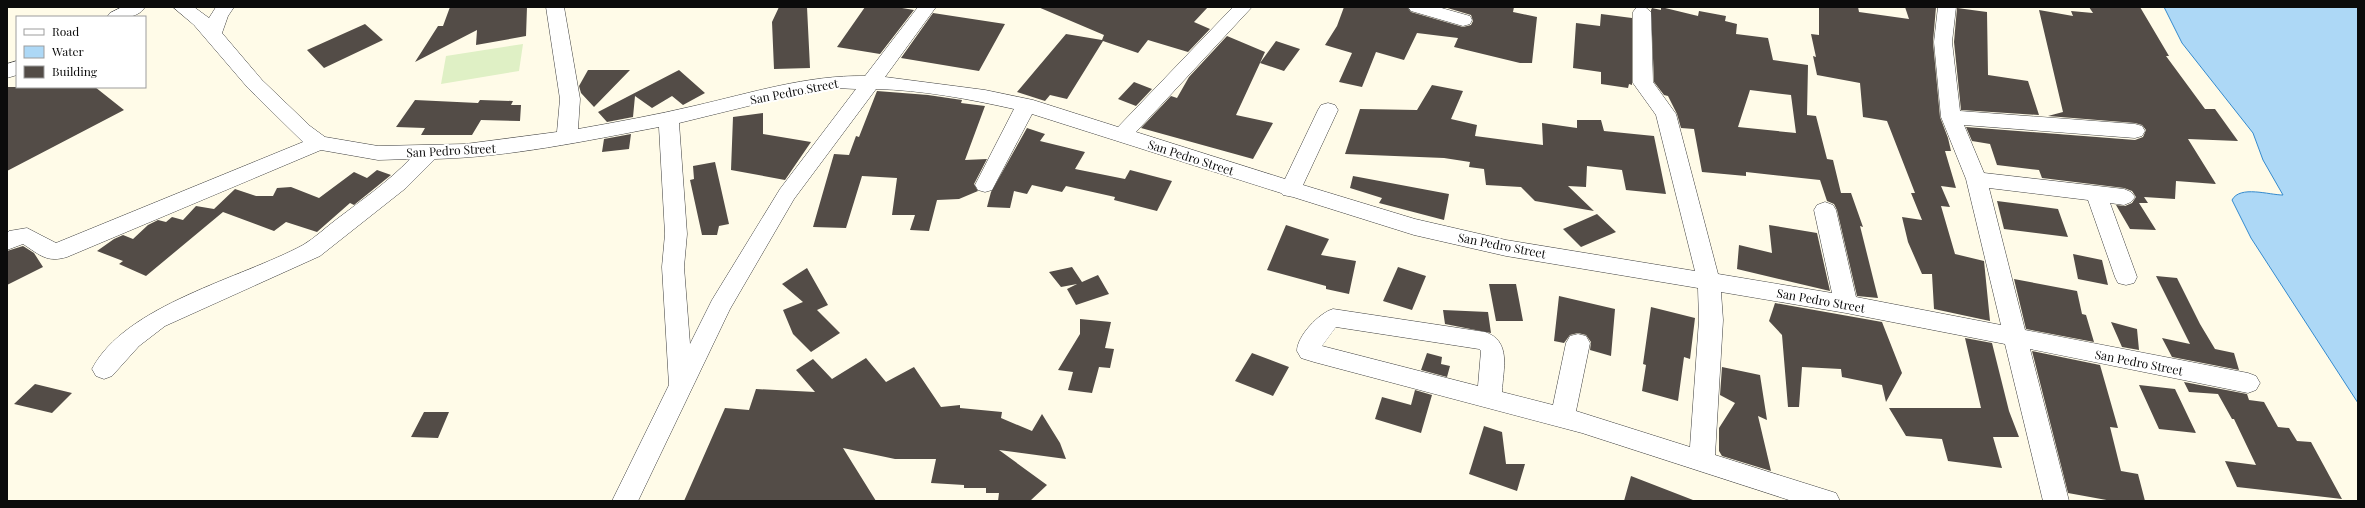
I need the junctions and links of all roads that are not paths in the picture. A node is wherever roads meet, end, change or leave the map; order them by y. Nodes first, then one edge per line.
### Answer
1 (136, 7) edge
2 (182, 7) edge
3 (225, 7) edge
4 (555, 7) edge
5 (927, 7) edge
6 (1243, 7) edge
7 (1417, 7) edge
8 (1947, 7) edge
9 (1642, 12) dead end
10 (118, 16) edge
11 (1463, 20) dead end
12 (212, 34) junction
13 (16, 68) edge
14 (7, 72) edge
15 (870, 82) junction
16 (1026, 105) junction
17 (1328, 110) dead end
18 (1951, 116) junction
19 (669, 119) junction
20 (2134, 131) dead end
21 (1123, 134) junction
22 (567, 138) junction
23 (319, 142) junction
24 (430, 151) junction
25 (1976, 179) junction
26 (985, 185) dead end
27 (1290, 190) junction
28 (2096, 193) junction
29 (2124, 198) dead end
30 (1825, 210) dead end
31 (7, 242) edge
32 (2126, 277) dead end
33 (1709, 281) junction
34 (1846, 304) junction
35 (2017, 337) junction
36 (1578, 343) dead end
37 (104, 369) dead end
38 (2248, 383) dead end
39 (681, 386) junction
40 (1489, 398) junction
41 (1562, 418) junction
42 (1702, 462) junction
43 (625, 501) edge
44 (1827, 501) edge
45 (2056, 501) edge

1 - 10 street
2 - 12 street, San Pedro Street
3 - 12 street
4 - 22 street
5 - 15 street
6 - 21 street
7 - 11 street
8 - 18 street
9 - 33 street
12 - 23 street, San Pedro Street
13 - 14 street
15 - 16 street, San Pedro Street
15 - 19 street, San Pedro Street
15 - 39 street
16 - 21 street, San Pedro Street
16 - 26 street
17 - 27 street
18 - 20 street
18 - 25 street
19 - 22 street, San Pedro Street
19 - 39 street
21 - 27 street, San Pedro Street
22 - 24 street, San Pedro Street
23 - 24 street, San Pedro Street
23 - 31 street
24 - 37 street
25 - 28 street
25 - 35 street
27 - 33 street, San Pedro Street
28 - 29 street
28 - 32 street
30 - 34 street
33 - 34 street, San Pedro Street
33 - 42 street
34 - 35 street, San Pedro Street
35 - 38 street, San Pedro Street
35 - 45 street
36 - 41 street
39 - 43 street
40 - 40 street
40 - 41 street
41 - 42 street
42 - 44 street

